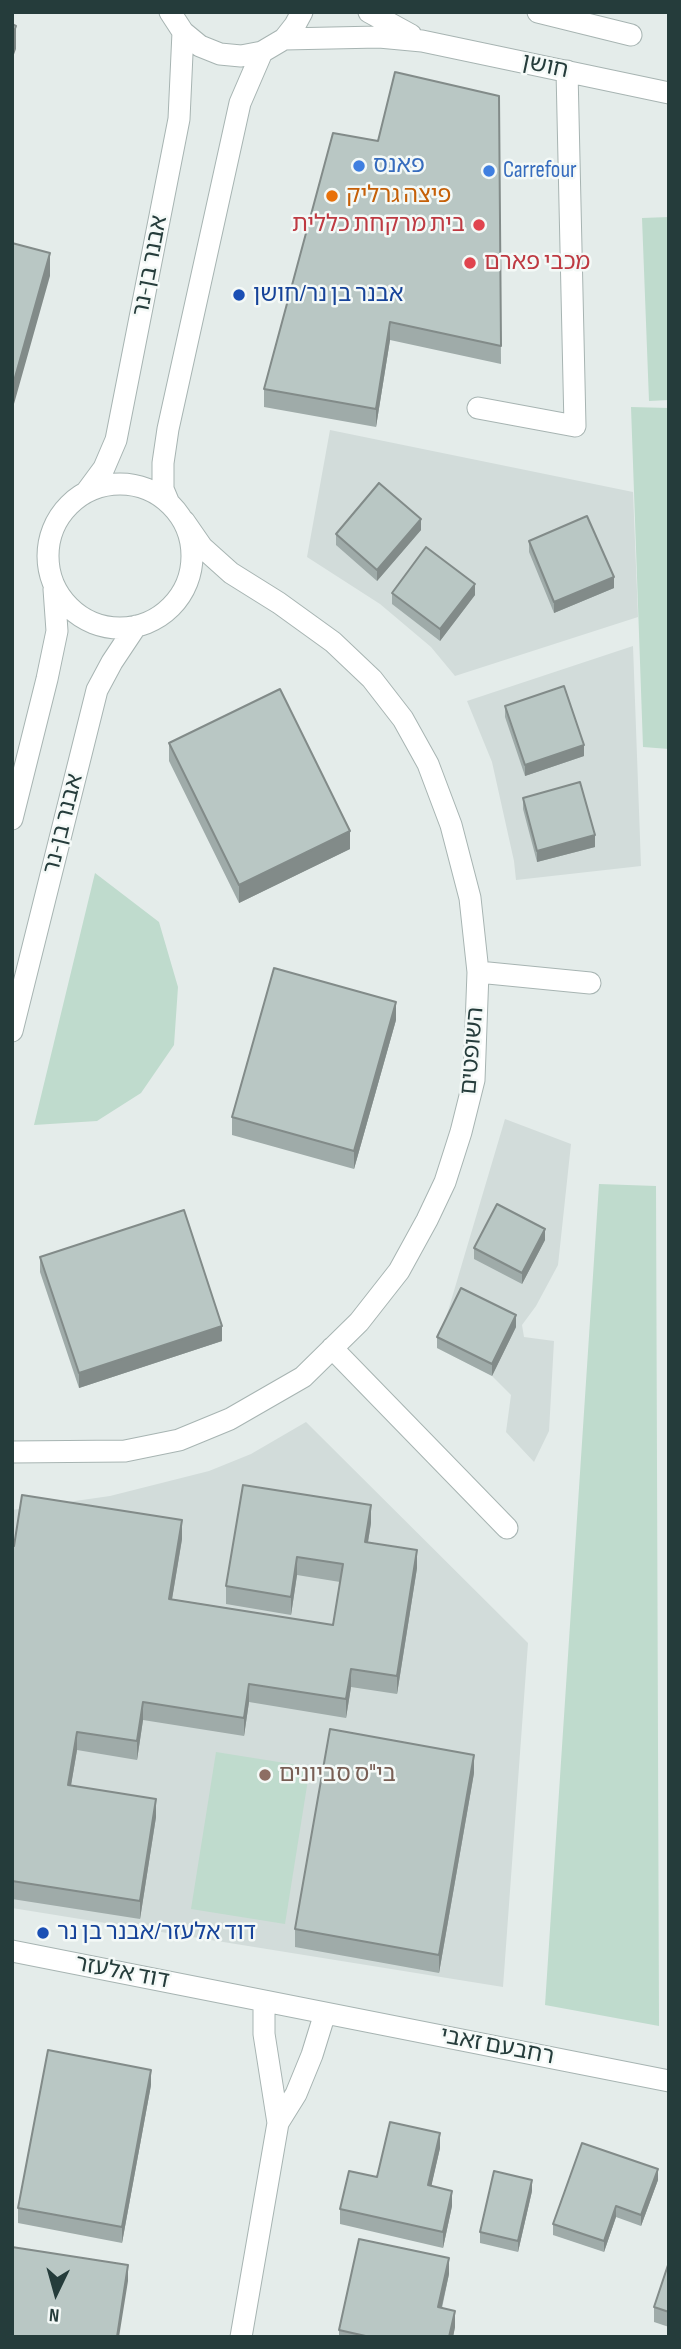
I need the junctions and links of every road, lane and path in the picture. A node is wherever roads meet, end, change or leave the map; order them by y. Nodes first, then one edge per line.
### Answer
1 (170, 12) edge
2 (302, 12) edge
3 (369, 12) edge
4 (538, 12) edge
5 (183, 32) junction
6 (631, 35) dead end
7 (284, 38) junction
8 (422, 41) junction
9 (262, 52) junction
10 (567, 71) junction
11 (669, 93) edge
12 (478, 408) dead end
13 (87, 491) junction
14 (168, 502) junction
15 (184, 521) junction
16 (54, 587) junction
17 (136, 626) junction
18 (12, 819) edge
19 (478, 972) junction
20 (590, 983) dead end
21 (12, 1031) edge
22 (332, 1348) junction
23 (12, 1452) edge
24 (507, 1528) dead end
25 (12, 1951) edge
26 (232, 1994) joint
27 (264, 2001) junction
28 (325, 2013) junction
29 (669, 2081) edge
30 (278, 2123) junction
31 (241, 2337) edge

1 - 5 street
2 - 7 street
3 - 8 street, חושן
4 - 6 street
5 - 9 street
5 - 13 street, אבנר בן-נר
7 - 8 street, חושן
7 - 9 street
8 - 10 street, חושן
9 - 14 street
10 - 11 street, חושן
10 - 12 street
13 - 14 street
13 - 16 street
14 - 15 street
15 - 17 street
15 - 19 street, השופטים
16 - 17 street
16 - 18 street
17 - 21 street, אבנר בן-נר
19 - 20 street
19 - 22 street, השופטים
22 - 23 street, השופטים
22 - 24 street
25 - 26 street, דוד אלעזר
26 - 27 street, רחבעם זאבי
27 - 28 street, רחבעם זאבי
27 - 30 street
28 - 29 street, רחבעם זאבי
28 - 30 street
30 - 31 street

